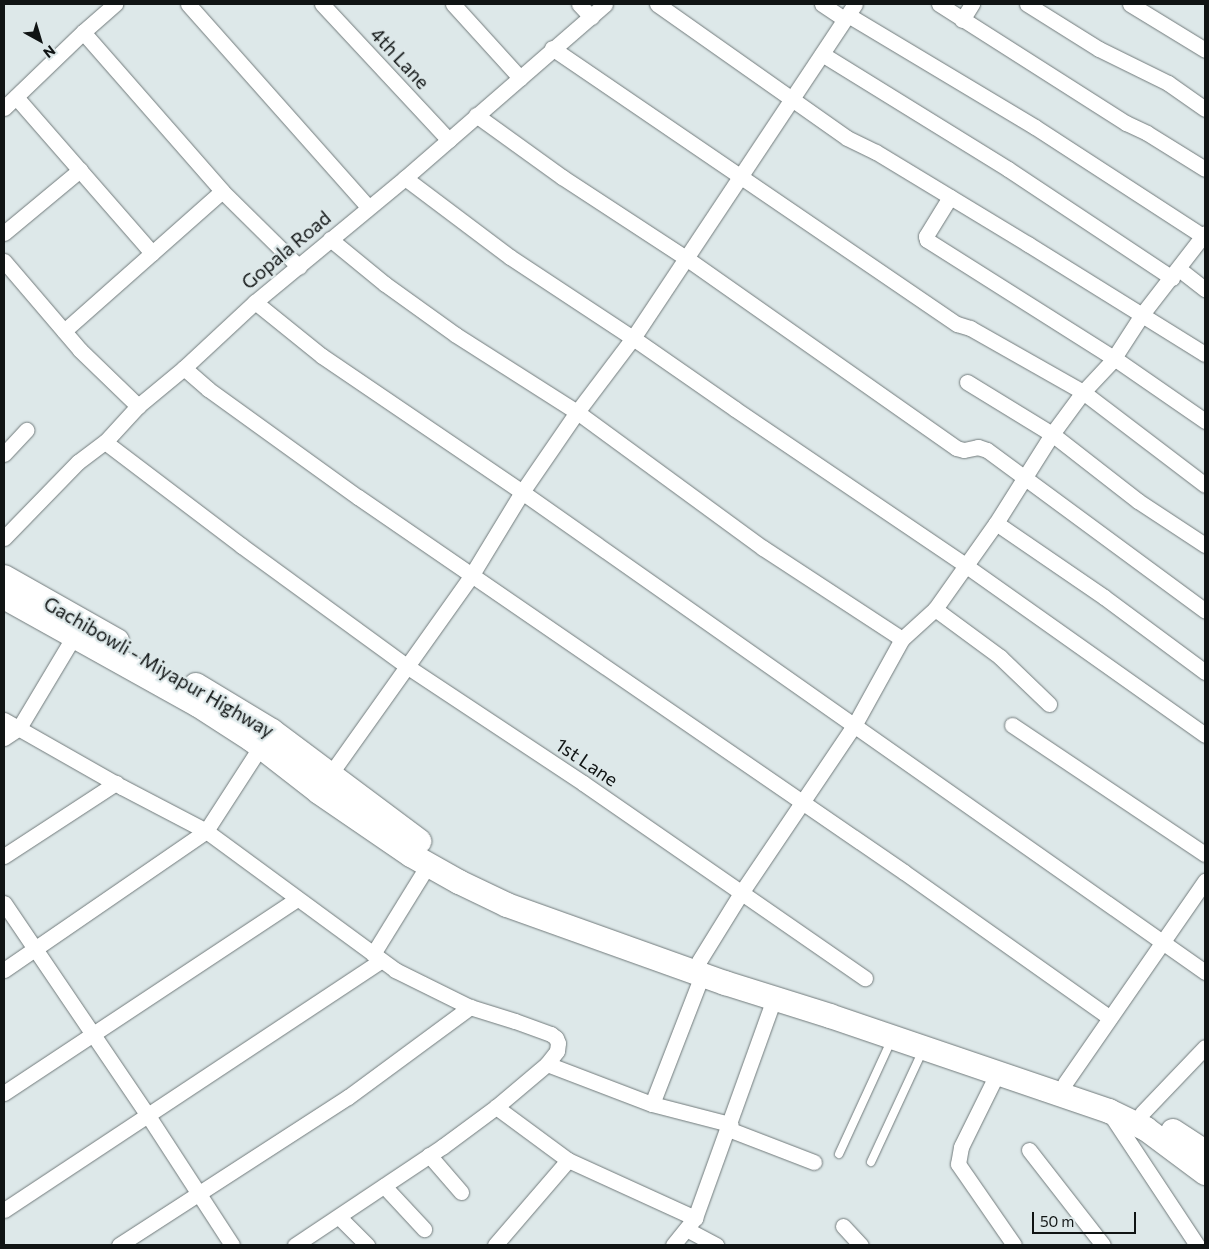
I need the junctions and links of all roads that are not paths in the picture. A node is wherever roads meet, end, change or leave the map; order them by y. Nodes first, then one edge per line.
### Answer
1 (115, 4) edge
2 (188, 4) edge
3 (322, 4) edge
4 (453, 4) edge
5 (579, 4) edge
6 (606, 4) edge
7 (657, 4) edge
8 (822, 4) edge
9 (939, 4) edge
10 (972, 4) edge
11 (1027, 4) edge
12 (1130, 4) edge
13 (849, 13) edge
14 (591, 17) junction
15 (962, 20) junction
16 (82, 32) junction
17 (552, 48) junction
18 (1205, 50) edge
19 (822, 54) junction
20 (520, 78) junction
21 (16, 97) junction
22 (792, 98) junction
23 (4, 108) edge
24 (1205, 109) edge
25 (476, 115) junction
26 (448, 140) junction
27 (1205, 169) edge
28 (80, 170) junction
29 (740, 176) junction
30 (405, 178) junction
31 (222, 191) junction
32 (950, 197) junction
33 (368, 207) junction
34 (4, 234) edge
35 (1204, 235) edge
36 (330, 239) junction
37 (152, 252) junction
38 (686, 258) junction
39 (4, 261) edge
40 (299, 267) junction
41 (1176, 274) junction
42 (1205, 289) edge
43 (255, 302) junction
44 (1143, 313) junction
45 (64, 331) junction
46 (633, 338) junction
47 (1205, 354) edge
48 (1114, 358) junction
49 (184, 368) junction
50 (968, 382) dead end
51 (1083, 392) junction
52 (138, 406) junction
53 (577, 412) junction
54 (1205, 421) edge
55 (26, 430) dead end
56 (1052, 434) junction
57 (105, 442) junction
58 (4, 454) edge
59 (1024, 478) junction
60 (1205, 486) edge
61 (522, 492) junction
62 (996, 523) junction
63 (4, 538) edge
64 (1205, 545) edge
65 (965, 565) junction
66 (471, 576) junction
67 (4, 577) edge
68 (4, 597) edge
69 (935, 609) junction
70 (1205, 611) edge
71 (74, 636) junction
72 (902, 639) junction
73 (408, 666) junction
74 (1205, 672) edge
75 (1049, 704) dead end
76 (4, 720) edge
77 (855, 724) junction
78 (1012, 725) dead end
79 (18, 728) junction
80 (1205, 735) edge
81 (4, 738) edge
82 (261, 746) junction
83 (306, 770) junction
84 (329, 776) junction
85 (116, 783) junction
86 (803, 804) junction
87 (206, 831) junction
88 (1205, 854) edge
89 (4, 856) edge
90 (428, 865) junction
91 (1205, 881) edge
92 (741, 893) junction
93 (501, 895) junction
94 (297, 898) junction
95 (4, 903) edge
96 (1163, 942) junction
97 (34, 950) junction
98 (377, 957) junction
99 (701, 968) junction
100 (4, 970) edge
101 (1205, 972) edge
102 (865, 978) dead end
103 (774, 998) junction
104 (470, 1007) junction
105 (1110, 1018) junction
106 (93, 1035) junction
107 (893, 1037) junction
108 (1205, 1046) edge
109 (924, 1048) junction
110 (548, 1064) junction
111 (997, 1074) junction
112 (1065, 1083) junction
113 (4, 1093) edge
114 (652, 1104) junction
115 (496, 1107) junction
116 (1109, 1111) junction
117 (1142, 1113) junction
118 (147, 1114) junction
119 (729, 1127) junction
120 (1029, 1150) dead end
121 (1205, 1152) edge
122 (839, 1154) dead end
123 (429, 1156) junction
124 (568, 1160) junction
125 (814, 1162) dead end
126 (871, 1162) dead end
127 (1205, 1174) edge
128 (384, 1186) junction
129 (460, 1192) dead end
130 (198, 1193) junction
131 (4, 1210) edge
132 (339, 1217) junction
133 (691, 1224) junction
134 (843, 1226) dead end
135 (424, 1229) dead end
136 (119, 1245) edge
137 (232, 1245) edge
138 (297, 1245) edge
139 (367, 1245) edge
140 (495, 1245) edge
141 (674, 1245) edge
142 (716, 1245) edge
143 (860, 1245) edge
144 (1014, 1245) edge
145 (1103, 1245) edge
146 (1197, 1245) edge

1 - 16 street
2 - 33 street
3 - 26 street, 4th Lane
4 - 20 street
5 - 14 street
6 - 14 street, Gopala Road
7 - 22 street
8 - 13 street
9 - 15 street
10 - 15 street
11 - 24 street
12 - 18 street
13 - 19 street
13 - 35 street
14 - 17 street, Gopala Road
15 - 27 street
16 - 21 street
16 - 31 street
17 - 20 street, Gopala Road
17 - 29 street
19 - 22 street
19 - 41 street
20 - 25 street, Gopala Road
21 - 23 street
21 - 28 street
22 - 29 street
22 - 32 street
25 - 26 street, Gopala Road
25 - 38 street
26 - 30 street, Gopala Road
28 - 34 street
28 - 37 street
29 - 38 street
29 - 51 street
30 - 33 street, Gopala Road
30 - 46 street
31 - 37 street
31 - 40 street
32 - 44 street
32 - 48 street
33 - 36 street, Gopala Road
35 - 41 street
36 - 40 street, Gopala Road
36 - 53 street
37 - 45 street
38 - 46 street
38 - 59 street
39 - 45 street
40 - 43 street, Gopala Road
41 - 42 street
41 - 44 street
43 - 49 street, Gopala Road
43 - 61 street
44 - 47 street
44 - 48 street
45 - 52 street
46 - 53 street
46 - 65 street
48 - 51 street
48 - 54 street
49 - 52 street, Gopala Road
49 - 66 street
50 - 56 street
51 - 56 street
51 - 60 street
52 - 57 street, Gopala Road
53 - 61 street
53 - 72 street
55 - 58 street
56 - 59 street
56 - 64 street
57 - 63 street, Gopala Road
57 - 73 street, 1st Lane
59 - 62 street
59 - 70 street
61 - 66 street
61 - 77 street
62 - 65 street
62 - 74 street
65 - 69 street
65 - 80 street
66 - 73 street
66 - 86 street
67 - 83 main road, Gachibowli - Miyapur Highway
68 - 71 main road, Gachibowli - Miyapur Highway
69 - 72 street
69 - 75 street
71 - 79 street
71 - 82 main road, Gachibowli - Miyapur Highway
72 - 77 street
73 - 84 street
73 - 92 street, 1st Lane
76 - 79 street
77 - 86 street
77 - 96 street
78 - 88 street
79 - 81 street
79 - 85 street
82 - 83 main road, Gachibowli - Miyapur Highway
82 - 87 street
83 - 84 main road
83 - 90 main road
84 - 93 main road
85 - 87 street
85 - 89 street
86 - 92 street
86 - 105 street
87 - 94 street
87 - 97 street
90 - 93 main road
90 - 98 street
91 - 96 street
92 - 99 street
92 - 102 street, 1st Lane
93 - 99 main road
94 - 98 street
94 - 106 street
95 - 97 street
96 - 101 street
96 - 105 street
97 - 100 street
97 - 106 street
98 - 104 street
98 - 118 street
99 - 103 main road
99 - 112 main road
99 - 114 street
103 - 107 main road
103 - 119 street
104 - 110 street
104 - 130 street
105 - 112 street
106 - 113 street
106 - 118 street
107 - 109 main road
107 - 122 lane
108 - 117 street
109 - 111 main road
109 - 126 lane
110 - 114 street
110 - 115 street
111 - 116 main road
111 - 144 street
112 - 117 main road
114 - 119 street
115 - 123 street
115 - 124 street
116 - 127 main road
116 - 146 street
117 - 121 main road
118 - 130 street
118 - 131 street
119 - 125 street
119 - 133 street
120 - 145 street
123 - 128 street
123 - 129 street
124 - 133 street
124 - 140 street
128 - 132 street
128 - 135 street
130 - 136 street
130 - 137 street
132 - 138 street
132 - 139 street
133 - 141 street
133 - 142 street
134 - 143 street

